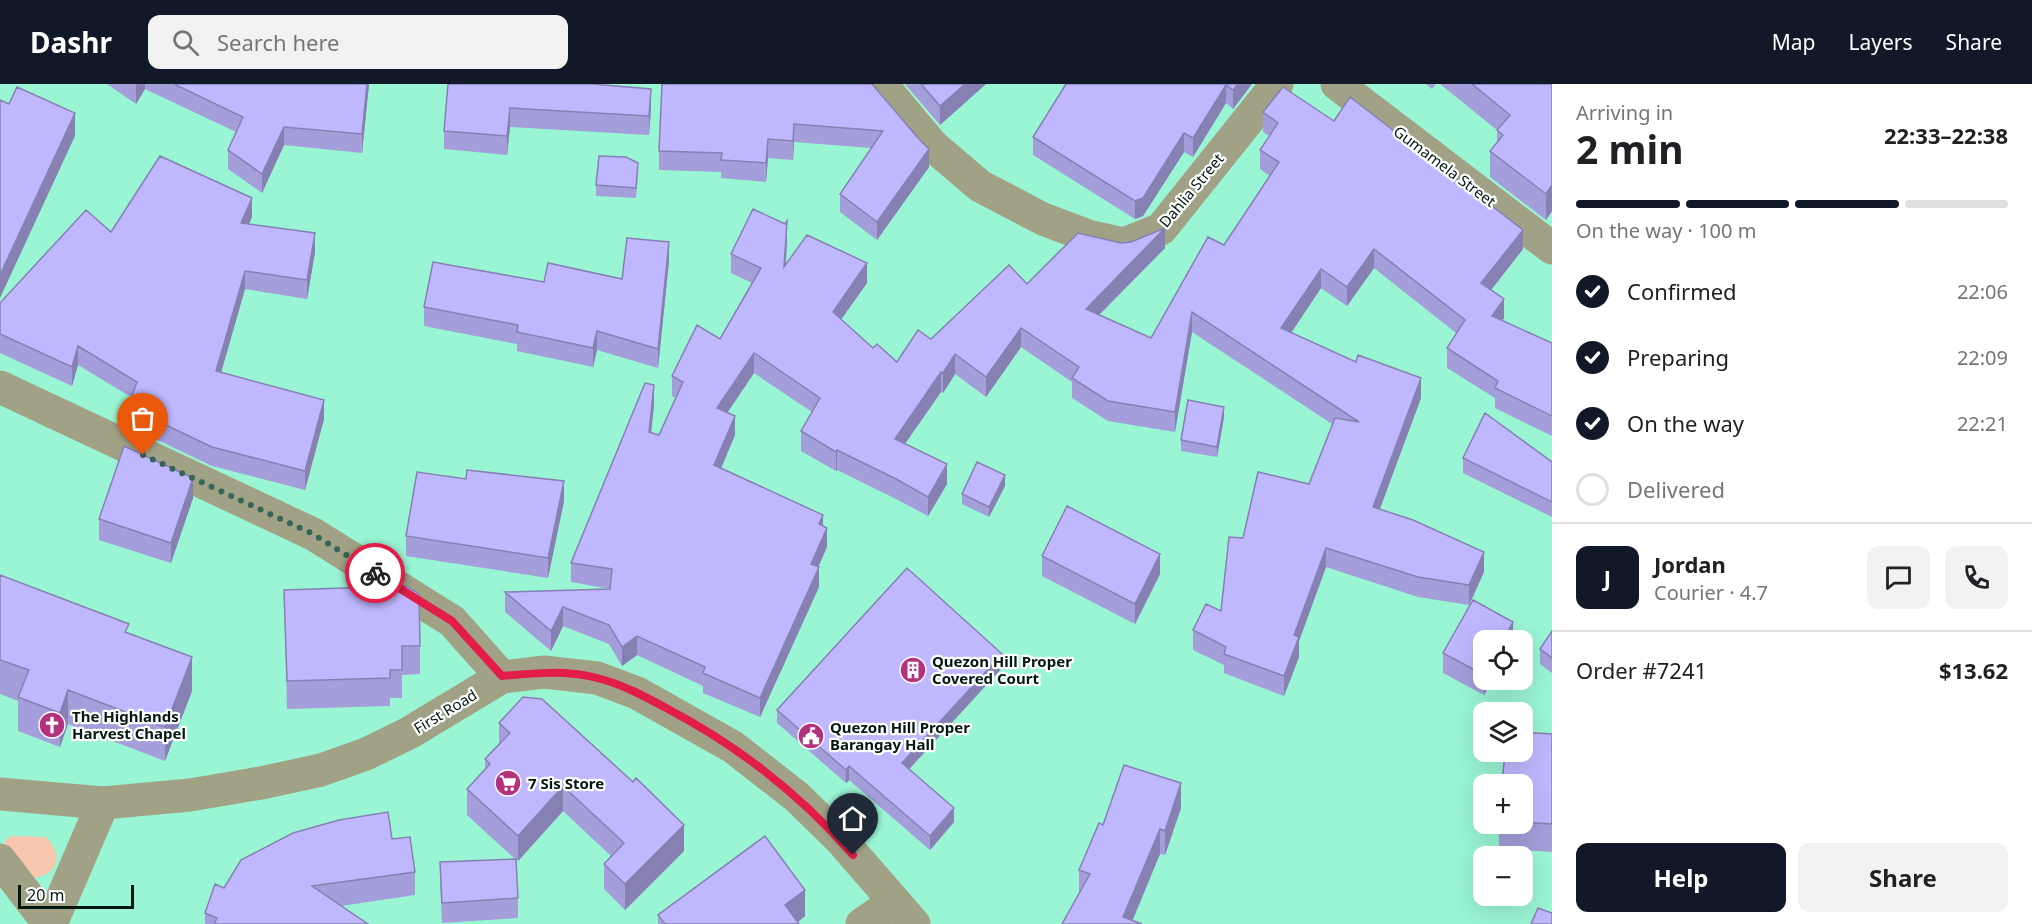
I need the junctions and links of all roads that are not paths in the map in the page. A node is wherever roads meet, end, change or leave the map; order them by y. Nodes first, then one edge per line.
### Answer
1 (881, 84) edge
2 (1277, 84) edge
3 (1337, 84) edge
4 (1552, 248) edge
5 (0, 387) edge
6 (502, 676) junction
7 (0, 794) edge
8 (103, 802) junction
9 (0, 860) edge
10 (904, 913) edge
11 (50, 924) edge
12 (862, 924) edge

1 - 2 street, Dahlia Street
3 - 4 street, Gumamela Street
5 - 6 street
6 - 8 street, First Road
6 - 10 street, First Road
7 - 8 street, First Road
8 - 11 street
9 - 11 street
10 - 12 street

